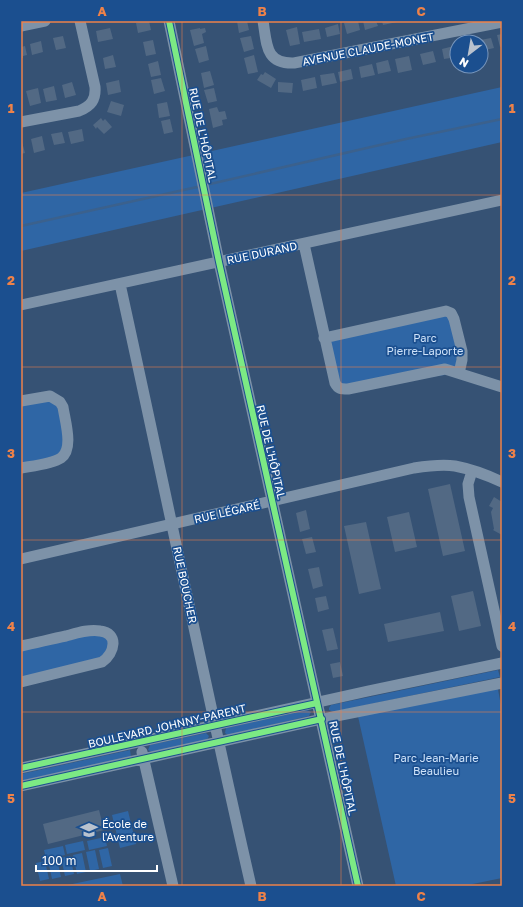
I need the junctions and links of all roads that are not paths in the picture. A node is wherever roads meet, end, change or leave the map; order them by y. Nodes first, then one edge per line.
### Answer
1 (45, 21) edge
2 (80, 21) edge
3 (169, 21) edge
4 (263, 21) edge
5 (502, 22) edge
6 (21, 26) edge
7 (21, 122) edge
8 (502, 200) edge
9 (304, 244) junction
10 (219, 262) junction
11 (120, 284) junction
12 (21, 305) edge
13 (324, 338) junction
14 (459, 373) junction
15 (502, 387) edge
16 (21, 401) edge
17 (21, 468) edge
18 (472, 471) junction
19 (502, 482) edge
20 (272, 501) junction
21 (172, 524) junction
22 (21, 559) edge
23 (21, 646) edge
24 (502, 646) edge
25 (502, 663) edge
26 (21, 682) edge
27 (502, 683) edge
28 (317, 702) junction
29 (322, 719) junction
30 (214, 726) junction
31 (140, 742) junction
32 (218, 742) junction
33 (144, 759) junction
34 (21, 768) edge
35 (21, 786) edge
36 (173, 886) edge
37 (251, 886) edge
38 (358, 886) edge

1 - 6 street
2 - 7 street
3 - 10 street, RUE DE L'HÔPITAL
4 - 5 street, AVENUE CLAUDE-MONET
8 - 9 street, RUE DURAND
9 - 10 street, RUE DURAND
9 - 13 street
10 - 11 street, RUE DURAND
10 - 20 street, RUE DE L'HÔPITAL
11 - 12 street, RUE DURAND
11 - 21 street, RUE BOUCHER
13 - 14 street
13 - 14 street
14 - 15 street
16 - 17 street
18 - 19 street, RUE LÉGARÉ
18 - 20 street, RUE LÉGARÉ
18 - 24 street
20 - 21 street, RUE LÉGARÉ
20 - 28 street, RUE DE L'HÔPITAL
21 - 22 street, RUE LÉGARÉ
21 - 30 street, RUE BOUCHER
23 - 26 street
25 - 28 street, BOULEVARD JOHNNY-PARENT
27 - 29 street
28 - 29 street, RUE DE L'HÔPITAL
28 - 30 street, BOULEVARD JOHNNY-PARENT
29 - 32 street
29 - 38 street, RUE DE L'HÔPITAL
30 - 31 street, BOULEVARD JOHNNY-PARENT
30 - 32 street, RUE BOUCHER
31 - 33 street
31 - 34 street, BOULEVARD JOHNNY-PARENT
32 - 33 street
32 - 37 street, RUE BOUCHER
33 - 35 street
33 - 36 street

